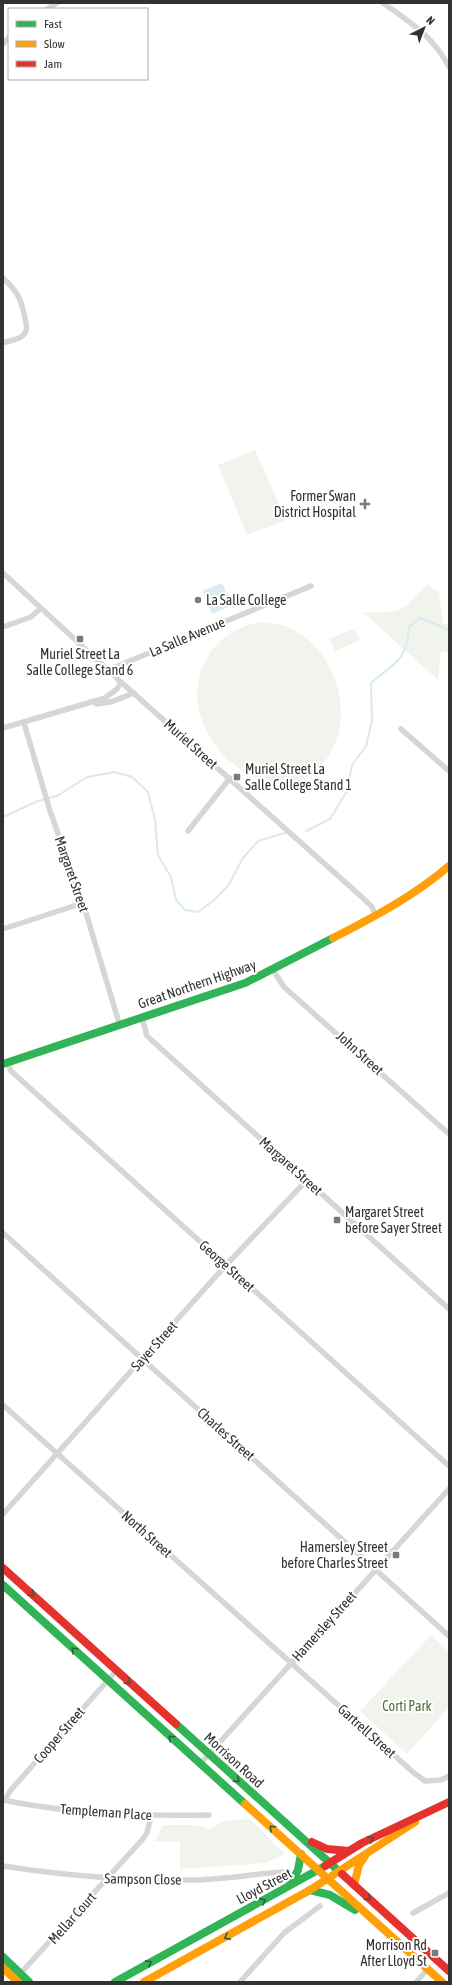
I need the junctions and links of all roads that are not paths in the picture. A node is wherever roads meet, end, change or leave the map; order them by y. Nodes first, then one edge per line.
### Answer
1 (383, 3) edge
2 (449, 67) edge
3 (3, 278) edge
4 (3, 343) edge
5 (3, 573) edge
6 (311, 586) dead end
7 (41, 608) junction
8 (3, 627) edge
9 (108, 670) junction
10 (121, 682) junction
11 (134, 693) junction
12 (84, 706) junction
13 (24, 723) junction
14 (3, 728) edge
15 (401, 729) dead end
16 (449, 771) edge
17 (230, 778) junction
18 (188, 831) dead end
19 (449, 866) edge
20 (83, 903) junction
21 (376, 916) junction
22 (3, 929) edge
23 (273, 970) junction
24 (142, 1018) junction
25 (120, 1026) junction
26 (5, 1063) edge
27 (449, 1134) edge
28 (307, 1180) junction
29 (3, 1233) edge
30 (226, 1266) junction
31 (449, 1309) edge
32 (142, 1359) junction
33 (3, 1405) edge
34 (57, 1454) junction
35 (449, 1466) edge
36 (449, 1489) edge
37 (3, 1514) edge
38 (3, 1568) edge
39 (376, 1569) junction
40 (3, 1585) edge
41 (449, 1636) edge
42 (291, 1663) junction
43 (116, 1671) junction
44 (107, 1681) junction
45 (208, 1754) junction
46 (200, 1764) junction
47 (449, 1776) edge
48 (4, 1800) edge
49 (449, 1802) edge
50 (427, 1813) junction
51 (209, 1815) dead end
52 (151, 1816) junction
53 (300, 1836) junction
54 (349, 1851) junction
55 (301, 1854) junction
56 (366, 1855) junction
57 (330, 1863) junction
58 (3, 1866) edge
59 (319, 1870) junction
60 (283, 1872) dead end
61 (339, 1872) junction
62 (108, 1879) junction
63 (328, 1879) junction
64 (354, 1885) junction
65 (288, 1887) junction
66 (310, 1890) junction
67 (449, 1893) edge
68 (320, 1906) dead end
69 (413, 1914) dead end
70 (372, 1919) junction
71 (3, 1957) edge
72 (3, 1968) edge
73 (428, 1969) junction
74 (449, 1971) edge
75 (18, 1978) edge
76 (29, 1982) edge
77 (115, 1982) edge
78 (144, 1982) edge
79 (240, 1982) edge
80 (416, 1982) edge
81 (442, 1982) edge

1 - 2 street
3 - 4 street
5 - 7 street, Muriel Street
6 - 9 street, La Salle Avenue
7 - 8 street
7 - 9 street, Muriel Street
9 - 10 street, Muriel Street
10 - 11 street, Muriel Street
10 - 12 street
11 - 12 street
11 - 17 street, Muriel Street
12 - 13 street
13 - 14 street
13 - 20 street, Margaret Street
15 - 16 street
17 - 18 street
17 - 21 street, Muriel Street
19 - 21 main road, Great Northern Highway
20 - 22 street
20 - 25 street, Margaret Street
21 - 23 main road, Great Northern Highway
23 - 24 main road, Great Northern Highway
23 - 27 street, John Street
24 - 25 main road, Great Northern Highway
24 - 28 street, Margaret Street
25 - 26 main road, Great Northern Highway
26 - 30 street, George Street
28 - 30 street, Sayer Street
28 - 31 street, Margaret Street
29 - 32 street, Charles Street
30 - 32 street, Sayer Street
30 - 35 street, George Street
32 - 34 street, Sayer Street
32 - 39 street, Charles Street
33 - 34 street, North Street
34 - 37 street, Sayer Street
34 - 42 street, North Street
36 - 39 street, Hamersley Street
38 -> 43 main road, Morrison Road
39 - 41 street, Charles Street
39 - 42 street, Hamersley Street
44 -> 40 main road, Morrison Road
42 - 45 street, Hamersley Street
42 - 47 street, Gartrell Street
43 - 44 street, Cooper Street
43 -> 45 main road, Morrison Road
46 -> 44 main road, Morrison Road
44 - 48 street, Cooper Street
45 - 46 street, Hamersley Street
45 -> 53 main road, Morrison Road
55 -> 46 main road, Morrison Road
48 - 52 street, Templeman Place
49 - 50 main road, Lloyd Street
54 -> 50 main road, Lloyd Street
50 - 56 main road, Lloyd Street
51 - 52 street, Templeman Place
52 - 62 street, Mellar Court
53 - 54 main road
53 - 57 main road, Morrison Road
54 - 57 main road, Lloyd Street
55 - 59 main road, Morrison Road
55 - 65 main road
56 - 61 main road, Lloyd Street
56 - 64 main road
57 - 59 main road, Lloyd Street
57 - 61 main road, Morrison Road
58 - 62 street, Sampson Close
59 - 63 main road, Morrison Road
59 - 65 main road, Lloyd Street
60 - 62 street, Sampson Close
61 - 63 main road, Lloyd Street
61 - 64 main road, Morrison Road
62 - 75 street, Mellar Court
63 - 66 main road, Lloyd Street
63 - 70 main road, Morrison Road
64 -> 74 main road, Morrison Road
77 -> 65 main road, Lloyd Street
66 - 70 main road
66 -> 78 main road, Lloyd Street
67 - 69 street
68 - 79 street
70 - 73 main road, Morrison Road
71 - 75 main road
72 - 75 main road
73 - 80 street
73 - 81 main road, Morrison Road
75 - 76 main road

